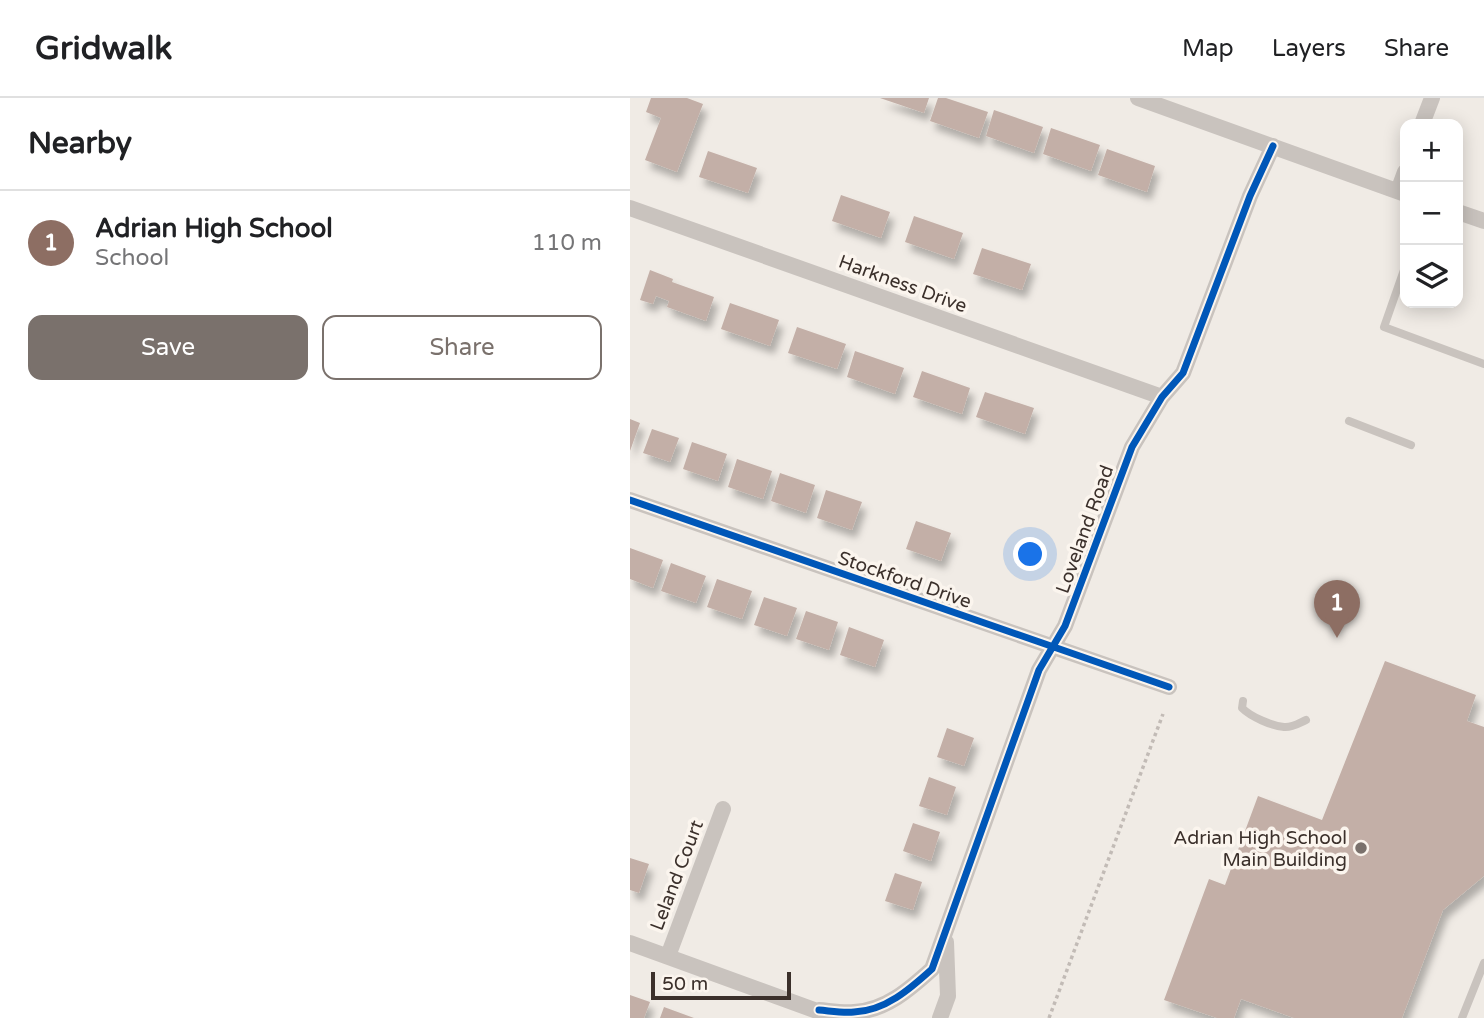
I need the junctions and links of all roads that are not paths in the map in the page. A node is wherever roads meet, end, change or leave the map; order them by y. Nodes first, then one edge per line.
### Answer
1 (1138, 98) edge
2 (1432, 98) edge
3 (1424, 119) edge
4 (1273, 146) junction
5 (1400, 191) edge
6 (630, 208) edge
7 (1463, 214) edge
8 (1484, 221) edge
9 (1400, 281) edge
10 (1484, 364) edge
11 (1162, 397) junction
12 (1349, 421) dead end
13 (1411, 445) dead end
14 (630, 500) edge
15 (1053, 647) junction
16 (1169, 687) dead end
17 (1243, 701) dead end
18 (1306, 720) dead end
19 (723, 809) dead end
20 (946, 933) junction
21 (630, 943) edge
22 (667, 956) junction
23 (1484, 963) edge
24 (827, 1014) edge
25 (940, 1018) edge
26 (1462, 1018) edge

1 - 4 street
2 - 3 street
4 - 5 street
4 - 11 street, Loveland Road
6 - 11 street, Harkness Drive
7 - 8 street
9 - 10 lane
11 - 15 street, Loveland Road
12 - 13 lane
14 - 15 street, Stockford Drive
15 - 16 street, Stockford Drive
15 - 20 street, Loveland Road
17 - 18 lane
19 - 22 street, Leland Court
20 - 24 street, Loveland Road
20 - 25 street
21 - 22 street, Loveland Road
22 - 24 street, Loveland Road
23 - 26 lane

